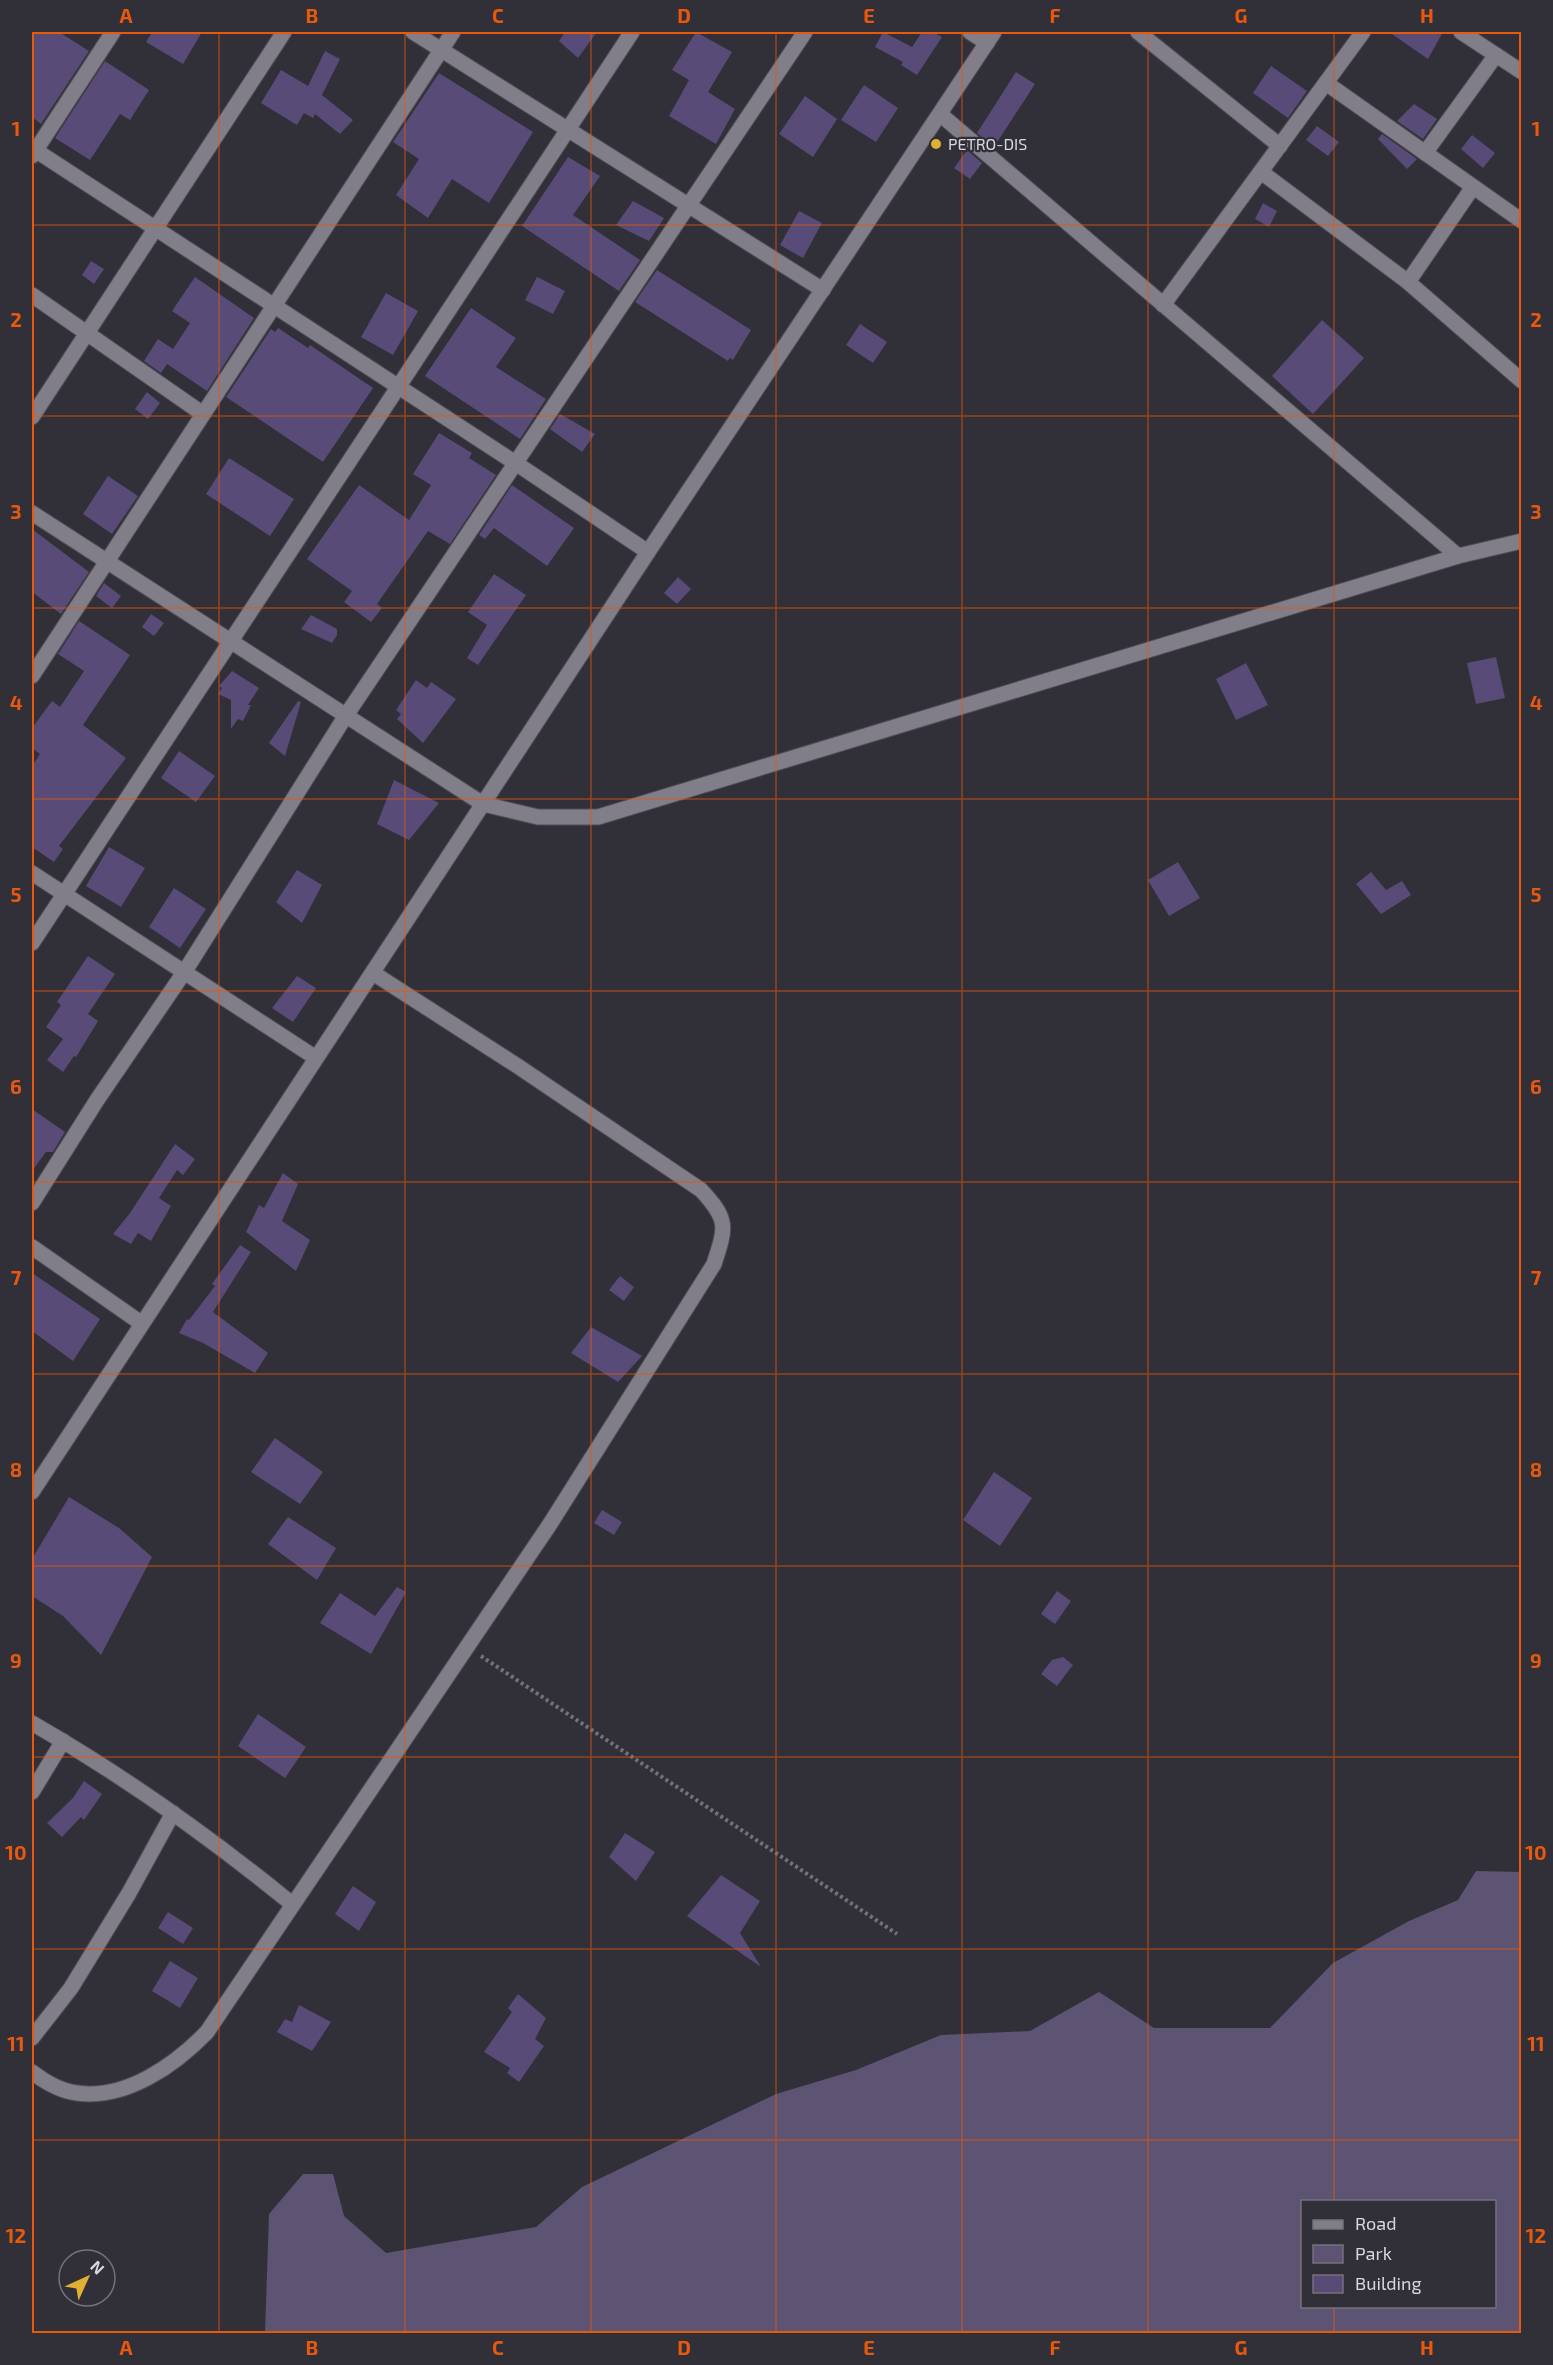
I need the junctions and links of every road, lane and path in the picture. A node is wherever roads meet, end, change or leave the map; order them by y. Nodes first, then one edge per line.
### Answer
1 (113, 32) edge
2 (284, 32) edge
3 (413, 32) edge
4 (453, 32) edge
5 (632, 32) edge
6 (806, 32) edge
7 (970, 32) edge
8 (1138, 32) edge
9 (1363, 32) edge
10 (1461, 32) edge
11 (990, 37) edge
12 (441, 50) junction
13 (1496, 55) junction
14 (1521, 72) edge
15 (1326, 83) junction
16 (940, 114) junction
17 (567, 130) junction
18 (1280, 146) junction
19 (33, 151) edge
20 (1425, 153) junction
21 (1261, 172) junction
22 (1473, 187) junction
23 (688, 207) junction
24 (1521, 221) edge
25 (154, 229) junction
26 (1408, 282) junction
27 (823, 290) junction
28 (32, 295) edge
29 (1163, 305) junction
30 (272, 306) junction
31 (87, 332) junction
32 (1521, 381) edge
33 (398, 388) junction
34 (203, 414) junction
35 (32, 417) edge
36 (517, 464) junction
37 (32, 513) edge
38 (1521, 541) edge
39 (648, 552) junction
40 (1458, 556) junction
41 (107, 563) junction
42 (230, 642) junction
43 (32, 676) edge
44 (345, 717) junction
45 (483, 804) junction
46 (32, 873) edge
47 (64, 894) junction
48 (32, 944) edge
49 (185, 971) junction
50 (373, 973) junction
51 (316, 1058) junction
52 (32, 1203) edge
53 (32, 1247) edge
54 (141, 1323) junction
55 (32, 1492) edge
56 (467, 1647) junction
57 (32, 1723) edge
58 (63, 1741) junction
59 (32, 1792) edge
60 (173, 1813) junction
61 (292, 1904) junction
62 (897, 1934) dead end
63 (32, 2038) edge
64 (32, 2072) edge

1 - 19 street
2 - 25 street
3 - 12 street
4 - 12 street
5 - 17 street
6 - 23 street
7 - 11 street
8 - 18 street
9 - 15 street
10 - 13 street
11 - 16 street
12 - 17 street
12 - 30 street
13 - 14 street
13 - 20 street
15 - 18 street
15 - 20 street
16 - 27 street
16 - 29 street
17 - 23 street
17 - 33 street
18 - 21 street
19 - 25 street
20 - 22 street
21 - 26 street
21 - 29 street
22 - 24 street
22 - 26 street
23 - 27 street
23 - 36 street
25 - 30 street
25 - 31 street
26 - 32 street
27 - 39 street
28 - 31 street
29 - 40 street
30 - 33 street
30 - 34 street
31 - 34 street
31 - 35 street
33 - 36 street
33 - 42 street
34 - 41 street
36 - 39 street
36 - 44 street
37 - 41 street
38 - 40 street
39 - 45 street
40 - 45 street
41 - 42 street
41 - 43 street
42 - 44 street
42 - 47 street
44 - 45 street
44 - 49 street
45 - 50 street
46 - 47 street
47 - 48 street
47 - 49 street
49 - 51 street
49 - 52 street
50 - 51 street
50 - 56 street
51 - 54 street
53 - 54 street
54 - 55 street
56 - 61 street
56 - 62 path
57 - 58 street
58 - 59 street
58 - 60 street
60 - 61 street
60 - 63 street
61 - 64 street

